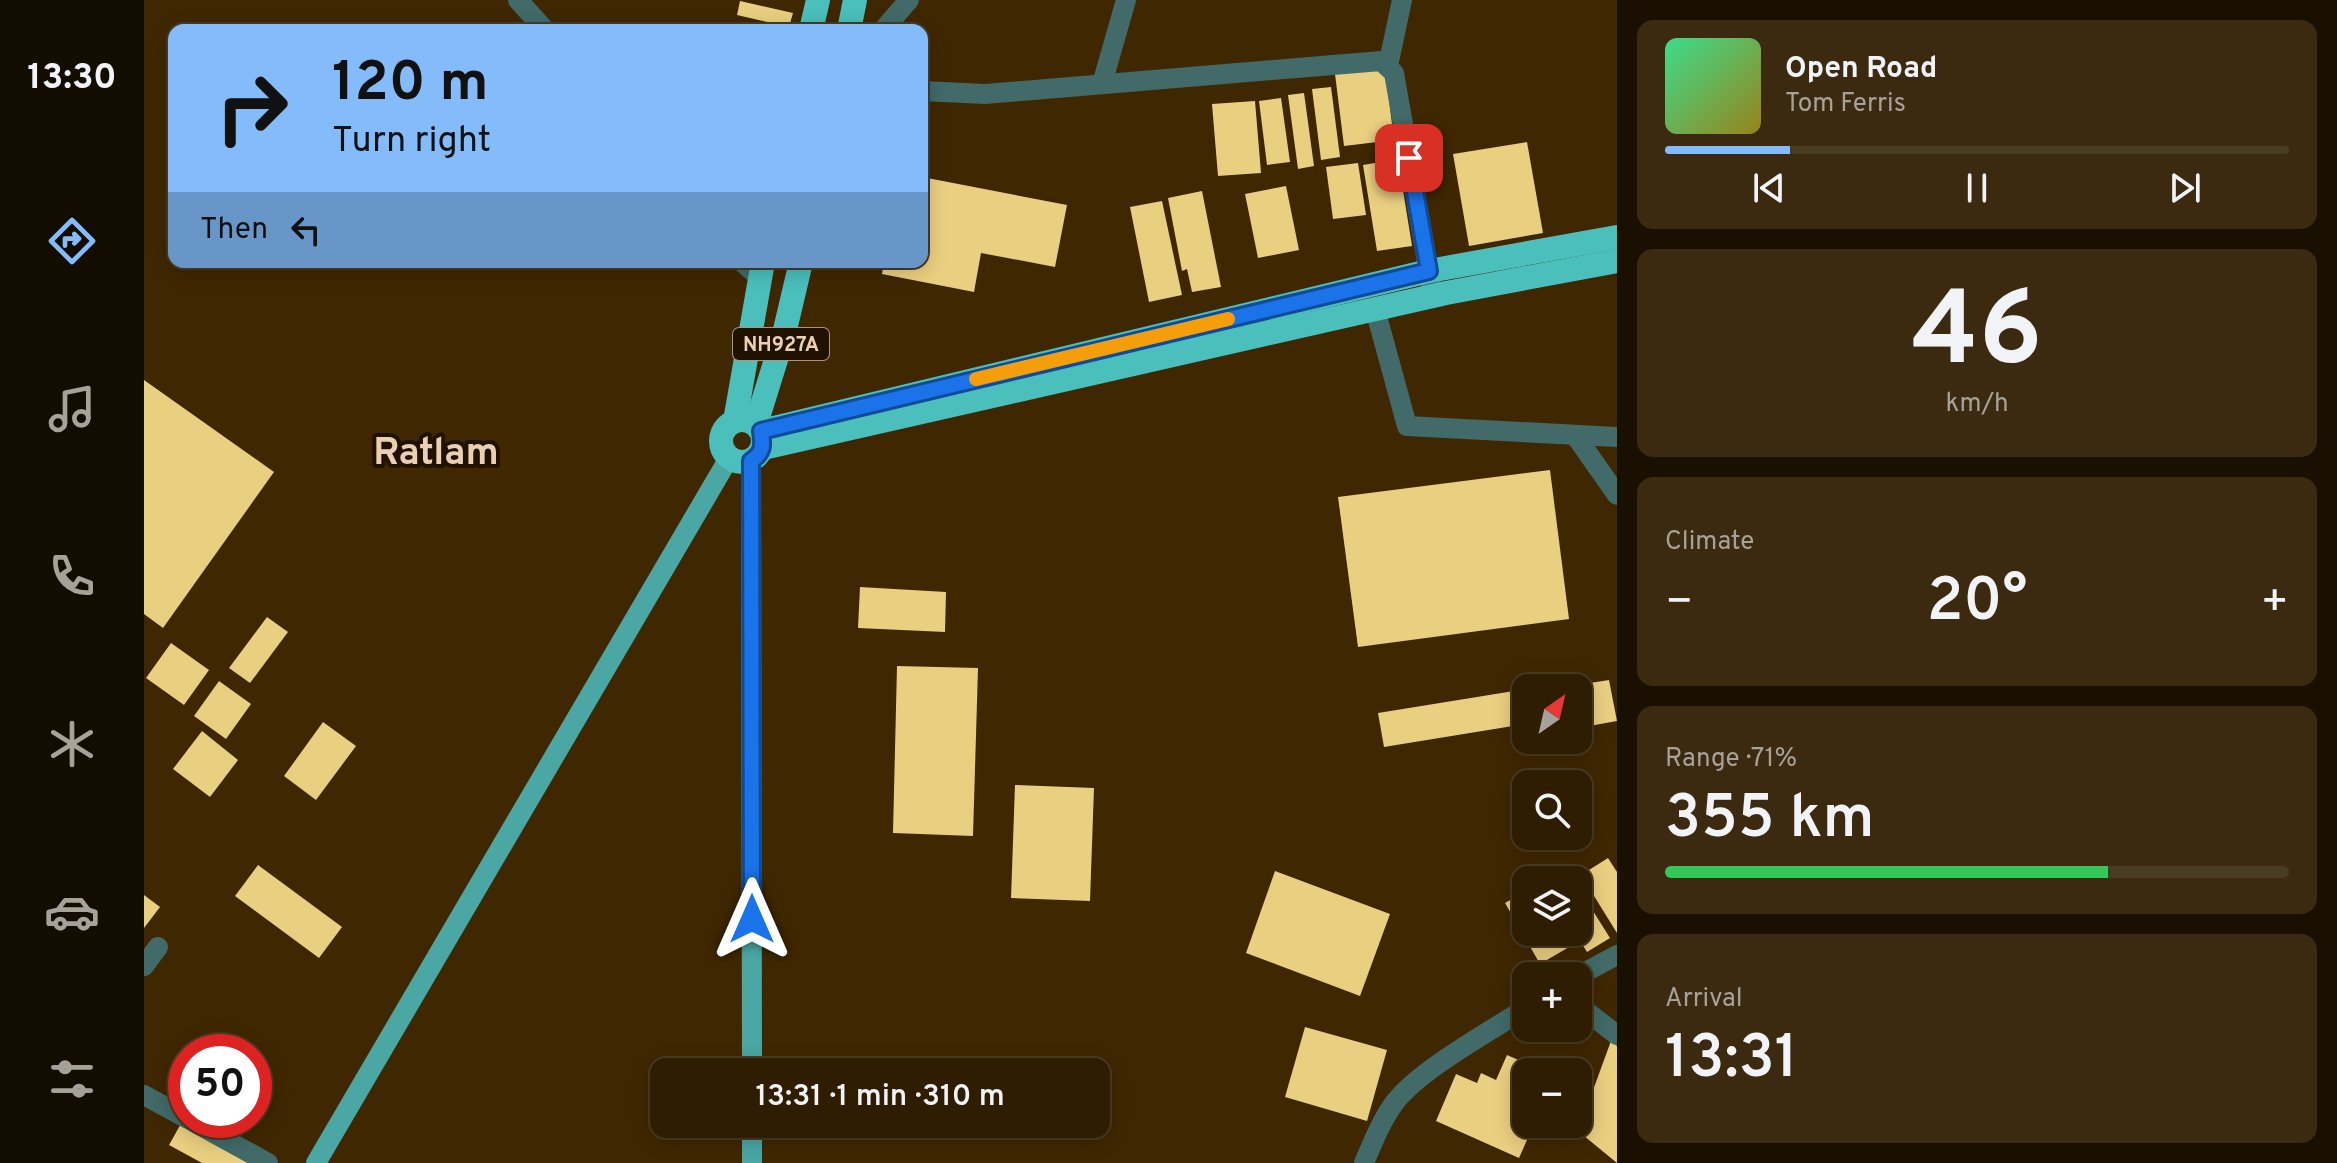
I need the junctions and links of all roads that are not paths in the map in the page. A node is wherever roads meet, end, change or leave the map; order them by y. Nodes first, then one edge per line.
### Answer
1 (518, 0) edge
2 (808, 0) edge
3 (818, 0) edge
4 (855, 0) edge
5 (909, 0) edge
6 (1126, 0) edge
7 (1402, 0) edge
8 (540, 24) edge
9 (809, 24) edge
10 (811, 24) edge
11 (850, 24) edge
12 (888, 24) edge
13 (1388, 66) junction
14 (1102, 84) junction
15 (928, 91) edge
16 (1617, 237) edge
17 (1617, 261) edge
18 (755, 268) edge
19 (800, 268) edge
20 (1429, 271) junction
21 (1433, 296) junction
22 (1375, 309) junction
23 (1575, 435) junction
24 (1617, 437) edge
25 (749, 440) junction
26 (1617, 495) edge
27 (158, 947) dead end
28 (1617, 955) edge
29 (144, 966) edge
30 (1592, 968) edge
31 (1592, 1016) edge
32 (1512, 1017) edge
33 (1617, 1035) edge
34 (752, 1058) edge
35 (144, 1095) edge
36 (168, 1108) edge
37 (223, 1138) edge
38 (752, 1138) edge
39 (268, 1163) edge
40 (316, 1163) edge
41 (752, 1163) edge
42 (1364, 1163) edge

1 - 8 street
2 - 9 street
3 - 10 highway
4 - 11 highway
5 - 12 street
6 - 14 street
7 - 13 street
13 - 14 street
13 - 20 street
14 - 15 street
16 - 20 highway
17 - 21 highway
18 - 25 highway, NH927A
19 - 25 highway, NH927A
20 - 21 street
20 - 25 highway
21 - 22 highway
22 - 23 street
22 - 25 highway
23 - 24 street
23 - 26 street
25 - 34 main road
25 - 40 main road
27 - 29 street
28 - 30 street
31 - 33 street
32 - 42 street
35 - 36 street
37 - 39 street
38 - 41 main road

